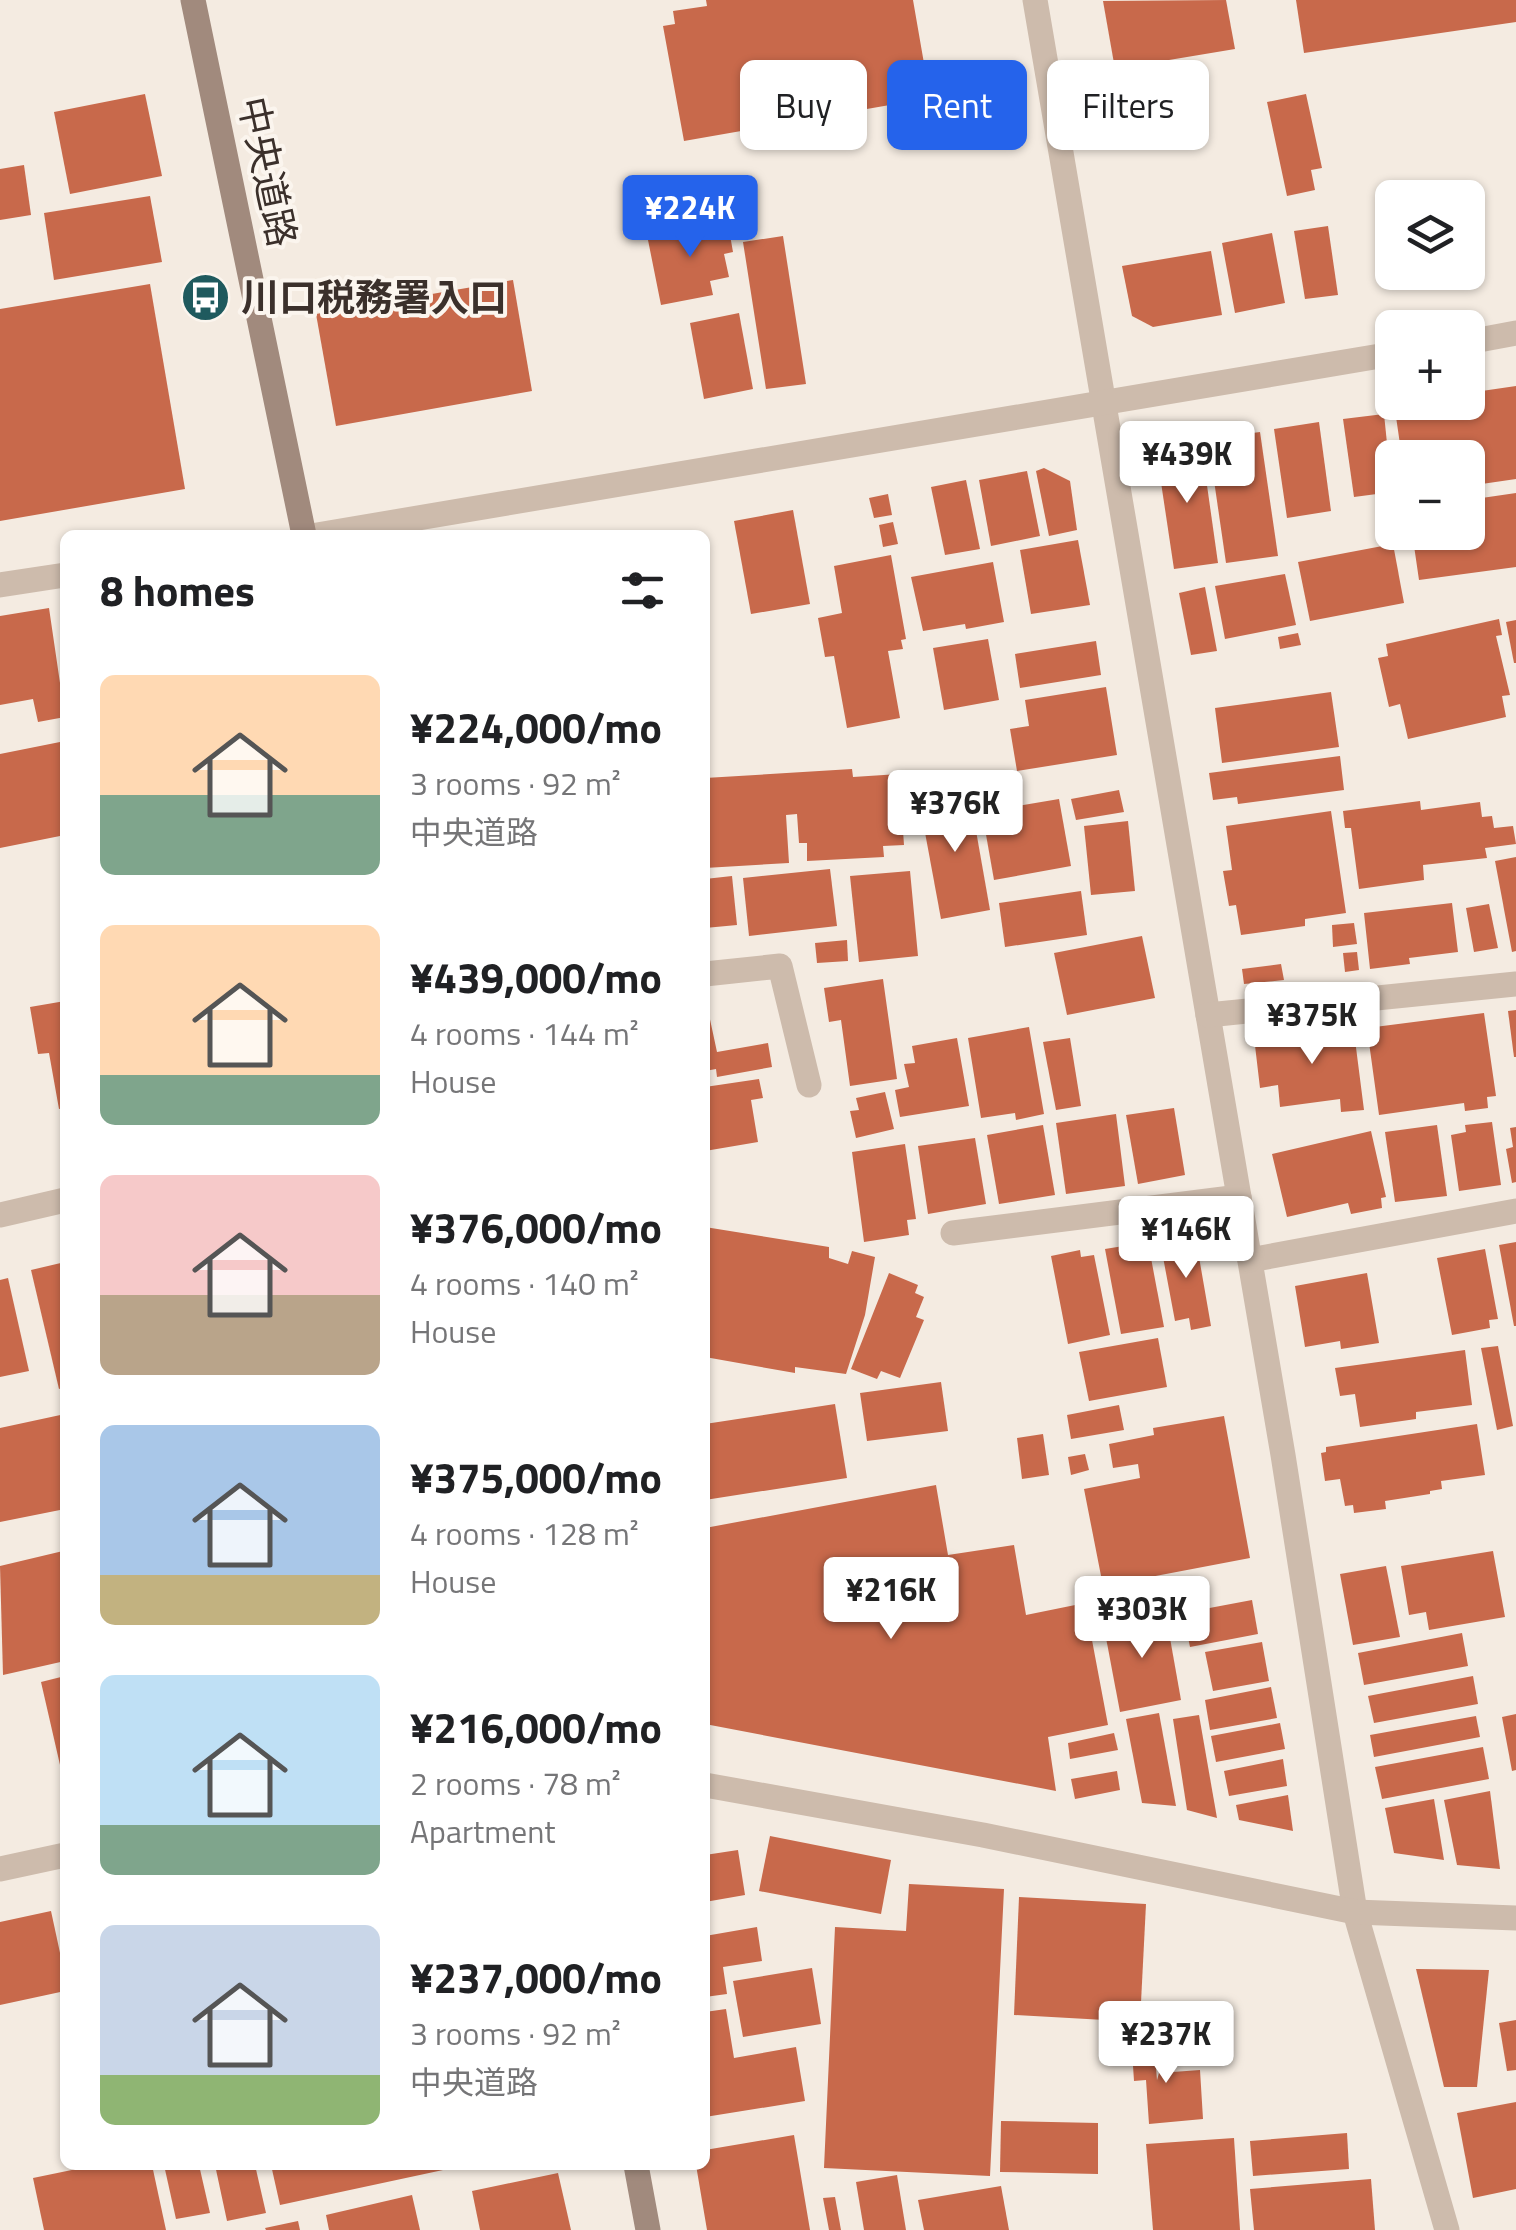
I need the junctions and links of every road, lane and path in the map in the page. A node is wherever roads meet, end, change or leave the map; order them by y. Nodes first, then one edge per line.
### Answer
1 (193, 0) edge
2 (1035, 0) edge
3 (1516, 333) edge
4 (1485, 339) edge
5 (1375, 357) edge
6 (1104, 404) junction
7 (303, 530) edge
8 (346, 530) edge
9 (60, 576) edge
10 (0, 585) edge
11 (710, 973) edge
12 (1516, 984) edge
13 (1208, 1016) junction
14 (809, 1085) dead end
15 (1239, 1197) junction
16 (60, 1201) edge
17 (1516, 1211) edge
18 (0, 1215) edge
19 (953, 1233) dead end
20 (1250, 1260) junction
21 (710, 1786) edge
22 (60, 1856) edge
23 (0, 1870) edge
24 (1355, 1912) junction
25 (1516, 1918) edge
26 (637, 2170) edge
27 (648, 2230) edge
28 (1447, 2230) edge

1 - 7 main road, 中央道路
2 - 6 street
3 - 4 street
5 - 6 street
6 - 8 street
6 - 13 street
9 - 10 street
11 - 14 street
12 - 13 street
13 - 15 street
15 - 19 street
15 - 20 street
16 - 18 street
17 - 20 street
20 - 24 street
21 - 24 street
22 - 23 street
24 - 25 street
24 - 28 street
26 - 27 main road

